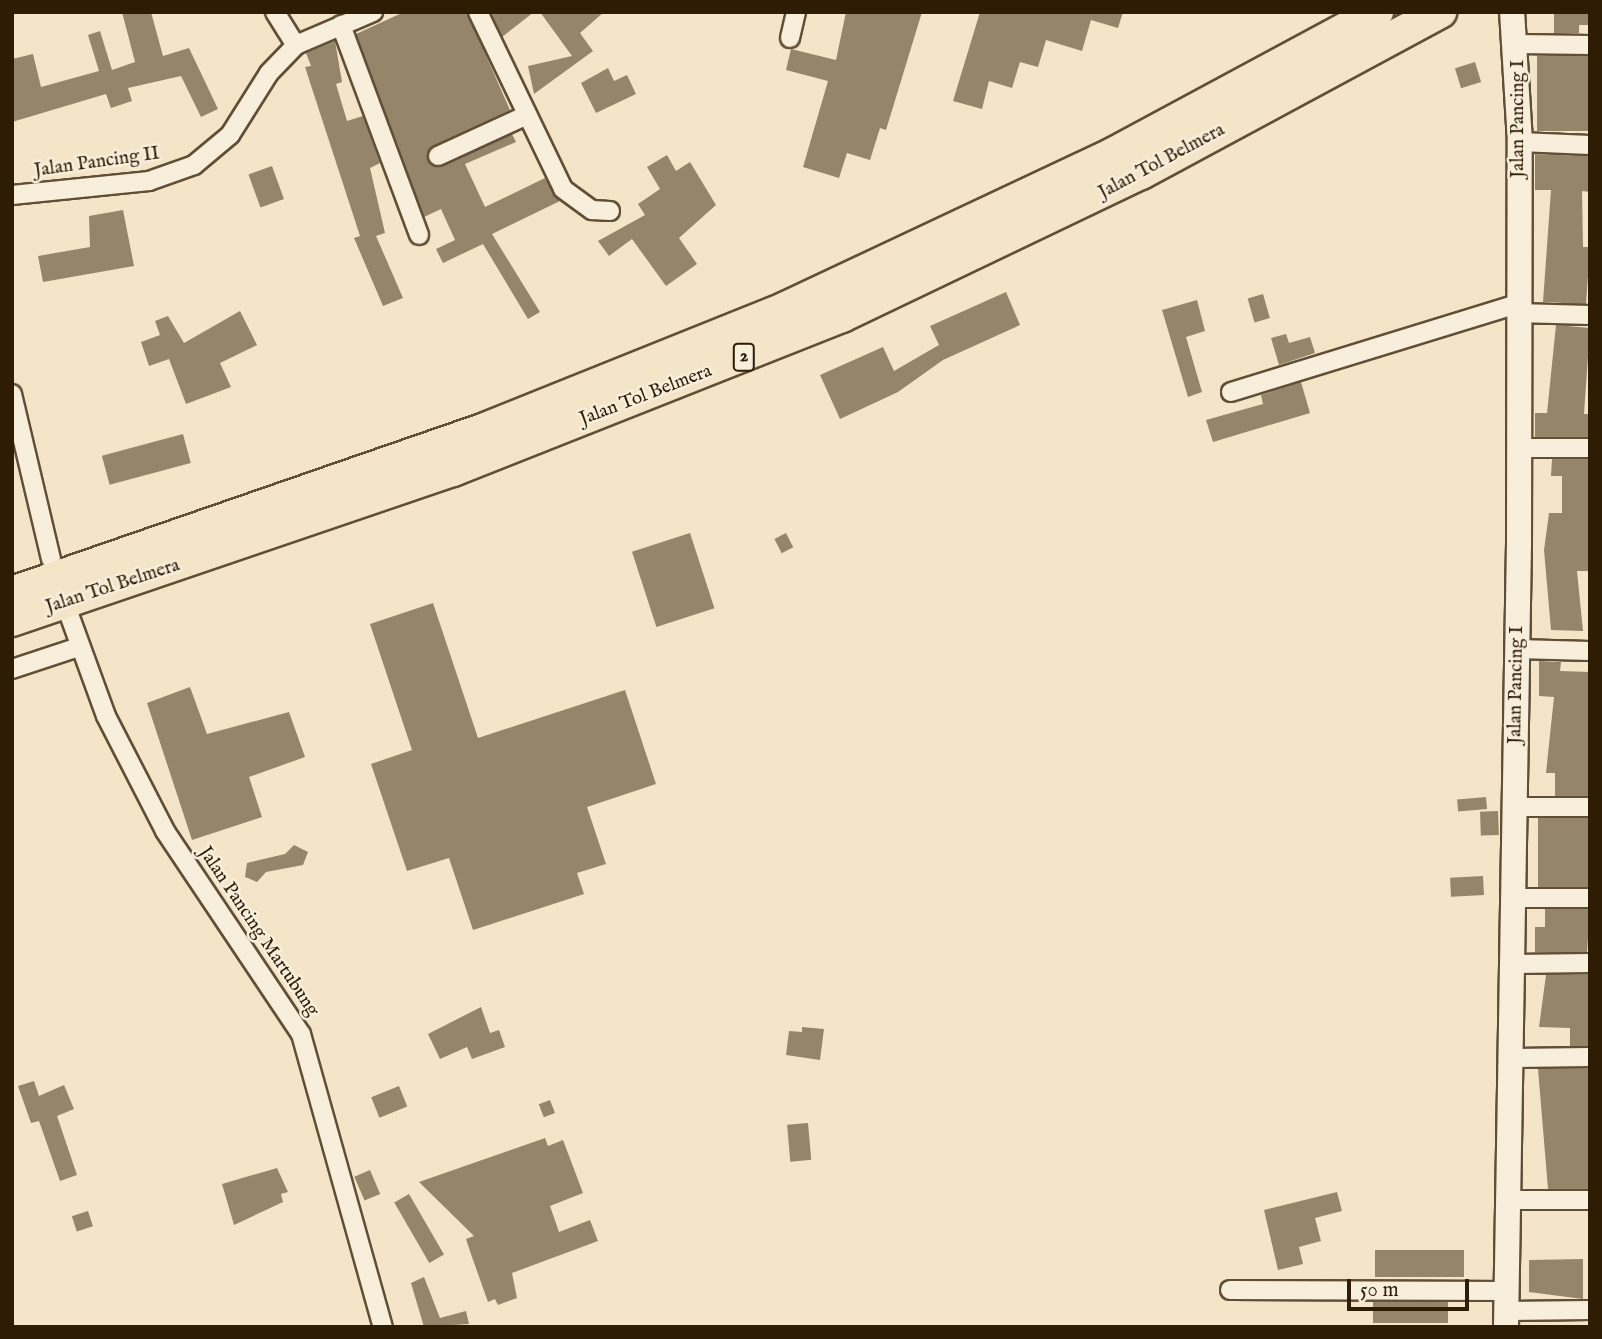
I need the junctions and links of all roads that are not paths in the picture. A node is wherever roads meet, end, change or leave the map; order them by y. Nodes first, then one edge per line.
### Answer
1 (275, 12) edge
2 (373, 12) edge
3 (478, 12) edge
4 (796, 12) edge
5 (1377, 12) edge
6 (1440, 12) edge
7 (1512, 12) edge
8 (1530, 12) edge
9 (341, 24) junction
10 (790, 38) dead end
11 (1518, 44) junction
12 (296, 45) junction
13 (1590, 45) edge
14 (527, 116) junction
15 (1520, 142) junction
16 (1590, 145) edge
17 (438, 156) dead end
18 (12, 195) edge
19 (610, 211) dead end
20 (419, 235) dead end
21 (1517, 308) junction
22 (1590, 315) edge
23 (1231, 392) dead end
24 (12, 394) edge
25 (1520, 448) junction
26 (1590, 448) edge
27 (51, 559) dead end
28 (12, 593) edge
29 (70, 617) dead end
30 (12, 620) edge
31 (79, 647) junction
32 (1517, 649) junction
33 (1590, 651) edge
34 (12, 669) edge
35 (1516, 807) junction
36 (1590, 807) edge
37 (1515, 898) junction
38 (1590, 898) edge
39 (1590, 963) edge
40 (1514, 964) junction
41 (1590, 1057) edge
42 (1514, 1058) junction
43 (1508, 1200) junction
44 (1590, 1200) edge
45 (1230, 1290) dead end
46 (1507, 1310) edge
47 (1590, 1310) edge
48 (383, 1327) edge

1 - 12 street
2 - 9 street, Jalan Pancing II
3 - 14 street
4 - 10 street
5 - 28 highway, Jalan Tol Belmera / 2
6 - 30 highway, Jalan Tol Belmera / 2
7 - 11 main road, Jalan Pancing I
8 - 11 main road, Jalan Pancing I
9 - 12 street, Jalan Pancing II
9 - 20 street
11 - 13 street
11 - 15 main road, Jalan Pancing I
12 - 18 street, Jalan Pancing II
14 - 17 street
14 - 19 street
15 - 16 street
15 - 21 main road, Jalan Pancing I
21 - 22 street
21 - 23 street
21 - 25 main road, Jalan Pancing I
24 - 27 street
25 - 26 street
25 - 32 main road, Jalan Pancing I
29 - 31 street, Jalan Pancing Martubung
31 - 34 street
31 - 48 street, Jalan Pancing Martubung
32 - 33 street
32 - 35 main road, Jalan Pancing I
35 - 36 street
35 - 37 main road, Jalan Pancing I
37 - 38 street
37 - 40 main road, Jalan Pancing I
39 - 40 street
40 - 42 main road, Jalan Pancing I
41 - 42 street
42 - 43 main road, Jalan Pancing I
43 - 44 street
43 - 46 main road, Jalan Pancing I
45 - 46 street
46 - 47 street

